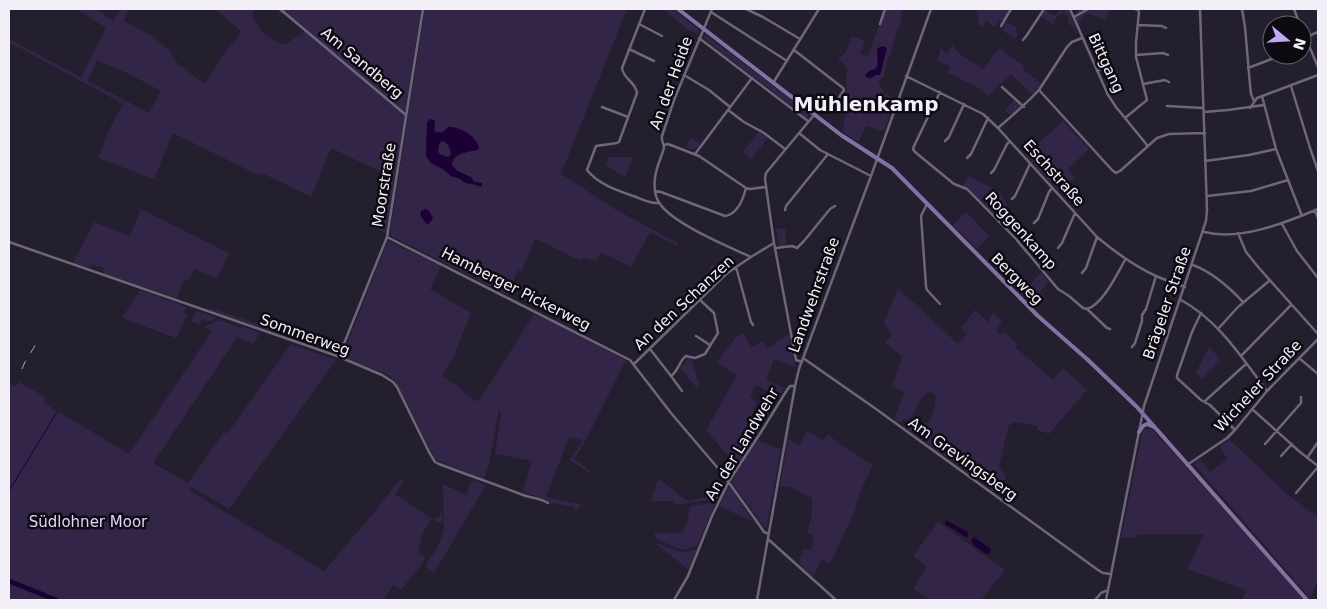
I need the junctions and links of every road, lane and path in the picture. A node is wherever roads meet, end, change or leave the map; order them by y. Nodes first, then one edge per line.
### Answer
1 (280, 9) edge
2 (423, 9) edge
3 (645, 9) edge
4 (678, 9) edge
5 (746, 9) edge
6 (819, 9) edge
7 (886, 9) edge
8 (931, 9) edge
9 (1011, 9) edge
10 (1044, 9) edge
11 (1070, 9) edge
12 (1088, 9) edge
13 (1135, 9) edge
14 (1200, 9) edge
15 (1242, 9) edge
16 (711, 10) edge
17 (1074, 17) junction
18 (639, 24) junction
19 (880, 24) dead end
20 (1138, 25) junction
21 (1001, 26) dead end
22 (1166, 28) dead end
23 (704, 29) junction
24 (662, 36) dead end
25 (699, 38) junction
26 (1082, 38) junction
27 (800, 39) junction
28 (1023, 40) dead end
29 (630, 49) junction
30 (794, 50) junction
31 (1312, 52) edge
32 (1136, 55) junction
33 (1168, 55) dead end
34 (654, 60) dead end
35 (787, 60) junction
36 (1110, 63) dead end
37 (1262, 63) edge
38 (1318, 67) edge
39 (1248, 68) junction
40 (1096, 71) junction
41 (684, 75) junction
42 (1318, 75) edge
43 (906, 76) junction
44 (752, 78) junction
45 (1169, 82) dead end
46 (773, 83) junction
47 (1143, 84) junction
48 (1291, 86) junction
49 (1002, 87) dead end
50 (1039, 90) junction
51 (940, 92) junction
52 (1262, 96) junction
53 (1254, 101) junction
54 (964, 104) junction
55 (1264, 105) junction
56 (1167, 106) dead end
57 (602, 107) dead end
58 (1024, 107) junction
59 (729, 108) junction
60 (1250, 108) junction
61 (831, 110) dead end
62 (1204, 110) junction
63 (406, 114) junction
64 (814, 114) junction
65 (628, 117) junction
66 (988, 118) junction
67 (1125, 118) junction
68 (808, 121) junction
69 (998, 128) junction
70 (798, 133) junction
71 (1205, 133) junction
72 (945, 141) dead end
73 (1010, 141) junction
74 (664, 145) junction
75 (1148, 146) junction
76 (785, 149) junction
77 (1276, 149) junction
78 (695, 154) junction
79 (828, 154) junction
80 (967, 158) dead end
81 (878, 159) junction
82 (1205, 161) junction
83 (1030, 164) junction
84 (1318, 171) edge
85 (991, 173) dead end
86 (871, 176) junction
87 (1288, 180) junction
88 (765, 187) junction
89 (746, 188) junction
90 (1052, 188) junction
91 (655, 191) junction
92 (1207, 196) junction
93 (1012, 199) dead end
94 (659, 203) junction
95 (927, 204) junction
96 (835, 206) dead end
97 (786, 210) dead end
98 (1316, 210) edge
99 (1075, 213) junction
100 (1302, 216) junction
101 (1318, 218) edge
102 (1034, 223) dead end
103 (1282, 224) junction
104 (1204, 232) junction
105 (1238, 233) junction
106 (387, 236) junction
107 (1097, 237) junction
108 (9, 242) edge
109 (774, 243) junction
110 (776, 248) junction
111 (1058, 248) dead end
112 (751, 257) junction
113 (1126, 260) junction
114 (1192, 265) junction
115 (736, 267) junction
116 (1082, 273) dead end
117 (1156, 276) junction
118 (1318, 278) edge
119 (1269, 281) junction
120 (1185, 287) junction
121 (700, 300) junction
122 (1180, 300) junction
123 (1243, 302) junction
124 (940, 304) dead end
125 (1291, 305) junction
126 (1087, 310) junction
127 (1201, 313) junction
128 (753, 325) dead end
129 (1110, 329) dead end
130 (1218, 329) junction
131 (1318, 334) edge
132 (696, 336) dead end
133 (1318, 339) edge
134 (710, 345) junction
135 (1132, 347) dead end
136 (650, 349) junction
137 (337, 356) junction
138 (1241, 356) junction
139 (1299, 358) junction
140 (802, 360) junction
141 (634, 364) junction
142 (1246, 364) junction
143 (1318, 374) edge
144 (671, 376) junction
145 (795, 386) junction
146 (682, 391) dead end
147 (1267, 391) junction
148 (1301, 397) dead end
149 (1205, 402) junction
150 (1252, 409) junction
151 (1142, 413) junction
152 (1156, 428) junction
153 (1236, 430) junction
154 (1277, 431) junction
155 (1139, 432) junction
156 (1318, 442) edge
157 (1265, 444) dead end
158 (1292, 444) junction
159 (1281, 456) dead end
160 (1308, 458) junction
161 (1188, 465) junction
162 (1318, 466) edge
163 (729, 481) junction
164 (1296, 493) dead end
165 (548, 502) dead end
166 (769, 534) junction
167 (768, 539) junction
168 (1111, 574) junction
169 (1108, 590) junction
170 (674, 600) edge
171 (757, 600) edge
172 (836, 600) edge
173 (1095, 600) edge
174 (1106, 600) edge
175 (1308, 600) edge

1 - 63 street, Am Sandberg
2 - 63 street, Moorstraße
3 - 18 street
4 - 23 main road, Bergweg
5 - 27 street
6 - 27 street
7 - 19 street
8 - 43 street, Landwehrstraße
9 - 21 street
10 - 28 street
11 - 17 street, Bittgang
12 - 17 street
13 - 20 street
14 - 62 street, Brägeler Straße
15 - 39 street
16 - 23 street, An der Heide
16 - 35 street
17 - 26 street, Bittgang
18 - 24 street
18 - 29 street
20 - 22 street
20 - 32 street
23 - 25 street, An der Heide
23 - 46 main road, Bergweg
25 - 41 street, An der Heide
25 - 44 street
26 - 40 street, Bittgang
26 - 50 street
27 - 30 street
29 - 34 street
29 - 65 street
30 - 35 street
30 - 61 street
31 - 38 street
32 - 33 street
32 - 47 street
35 - 46 street
36 - 40 street
37 - 39 street
39 - 53 street
40 - 67 street, Bittgang
41 - 59 street
41 - 74 street, An der Heide
42 - 48 street
43 - 51 street, Eschstraße
43 - 81 street, Landwehrstraße
44 - 59 street
44 - 68 street
45 - 47 street
46 - 64 main road, Bergweg
47 - 67 street
48 - 52 street
48 - 84 street
49 - 58 street
50 - 58 street
50 - 75 street
51 - 54 street, Eschstraße
51 - 126 street, Roggenkamp
52 - 53 street
52 - 55 street
53 - 60 street
54 - 66 street, Eschstraße
54 - 72 street
55 - 60 street
55 - 77 street
56 - 62 street
57 - 65 street
58 - 69 street
59 - 76 street
59 - 78 street
60 - 62 street
62 - 71 street, Brägeler Straße
63 - 106 street, Moorstraße
64 - 68 street
64 - 81 main road, Bergweg
65 - 94 street
66 - 69 street, Eschstraße
66 - 80 street
67 - 75 street, Bittgang
68 - 70 street
69 - 73 street, Eschstraße
70 - 76 street
70 - 79 street
71 - 75 street
71 - 82 street, Brägeler Straße
73 - 83 street, Eschstraße
73 - 85 street
74 - 78 street
74 - 91 street, An der Heide
76 - 88 street
77 - 82 street
77 - 87 street
78 - 89 street
79 - 86 street
79 - 97 street
81 - 86 street, Landwehrstraße
81 - 95 main road, Bergweg
82 - 92 street, Brägeler Straße
83 - 90 street, Eschstraße
83 - 93 street
86 - 140 street, Landwehrstraße
87 - 92 street
87 - 100 street
88 - 89 street
88 - 109 street
89 - 91 street
90 - 99 street, Eschstraße
90 - 102 street
91 - 94 street, An der Heide
92 - 104 street, Brägeler Straße
94 - 112 street
95 - 124 street
95 - 151 main road, Bergweg
96 - 110 street
98 - 100 street
98 - 101 street
99 - 107 street, Eschstraße
99 - 111 street
100 - 103 street
103 - 105 street
103 - 118 street
104 - 105 street
104 - 114 street, Brägeler Straße
105 - 119 street
106 - 137 street, Moorstraße
106 - 141 street, Hamberger Pickerweg
107 - 113 street, Eschstraße
107 - 116 street
108 - 137 street, Sommerweg
109 - 110 street
109 - 112 street, An den Schanzen
110 - 140 street
112 - 115 street, An den Schanzen
113 - 117 street, Eschstraße
113 - 126 street
114 - 120 street, Brägeler Straße
114 - 123 street
115 - 121 street, An den Schanzen
115 - 128 street
117 - 120 street, Eschstraße
117 - 135 street
119 - 123 street
119 - 125 street
120 - 122 street, Brägeler Straße
121 - 134 street
121 - 136 street, An den Schanzen
122 - 127 street
122 - 151 street, Brägeler Straße
123 - 130 street
125 - 131 street
125 - 138 street
126 - 129 street
127 - 130 street
127 - 149 street
130 - 138 street
132 - 134 street
133 - 139 street, Wicheler Straße
134 - 144 street
136 - 141 street, An den Schanzen
136 - 144 street
137 - 165 street, Sommerweg
138 - 142 street
139 - 143 street
139 - 147 street, Wicheler Straße
140 - 145 street, Landwehrstraße
140 - 168 street, Am Grevingsberg
141 - 163 street
142 - 147 street
142 - 149 street
144 - 146 street
145 - 163 street, An der Landwehr
145 - 166 street, Landwehrstraße
147 - 150 street, Wicheler Straße
148 - 154 street
149 - 153 street
150 - 153 street, Wicheler Straße
150 - 154 street
151 - 152 main road, Bergweg
151 - 155 street, Brägeler Straße
152 - 155 main road
152 - 161 main road, Bergweg
153 - 161 street, Wicheler Straße
154 - 157 street
154 - 158 street
155 - 168 street, Brägeler Straße
156 - 160 street
158 - 159 street
158 - 160 street
160 - 162 street
161 - 175 main road, Bergweg
162 - 164 street
163 - 166 street
163 - 170 street, An der Landwehr
166 - 167 street, Landwehrstraße
167 - 171 street, Landwehrstraße
167 - 172 street
168 - 169 street, Brägeler Straße
169 - 173 street
169 - 174 street, Brägeler Straße

